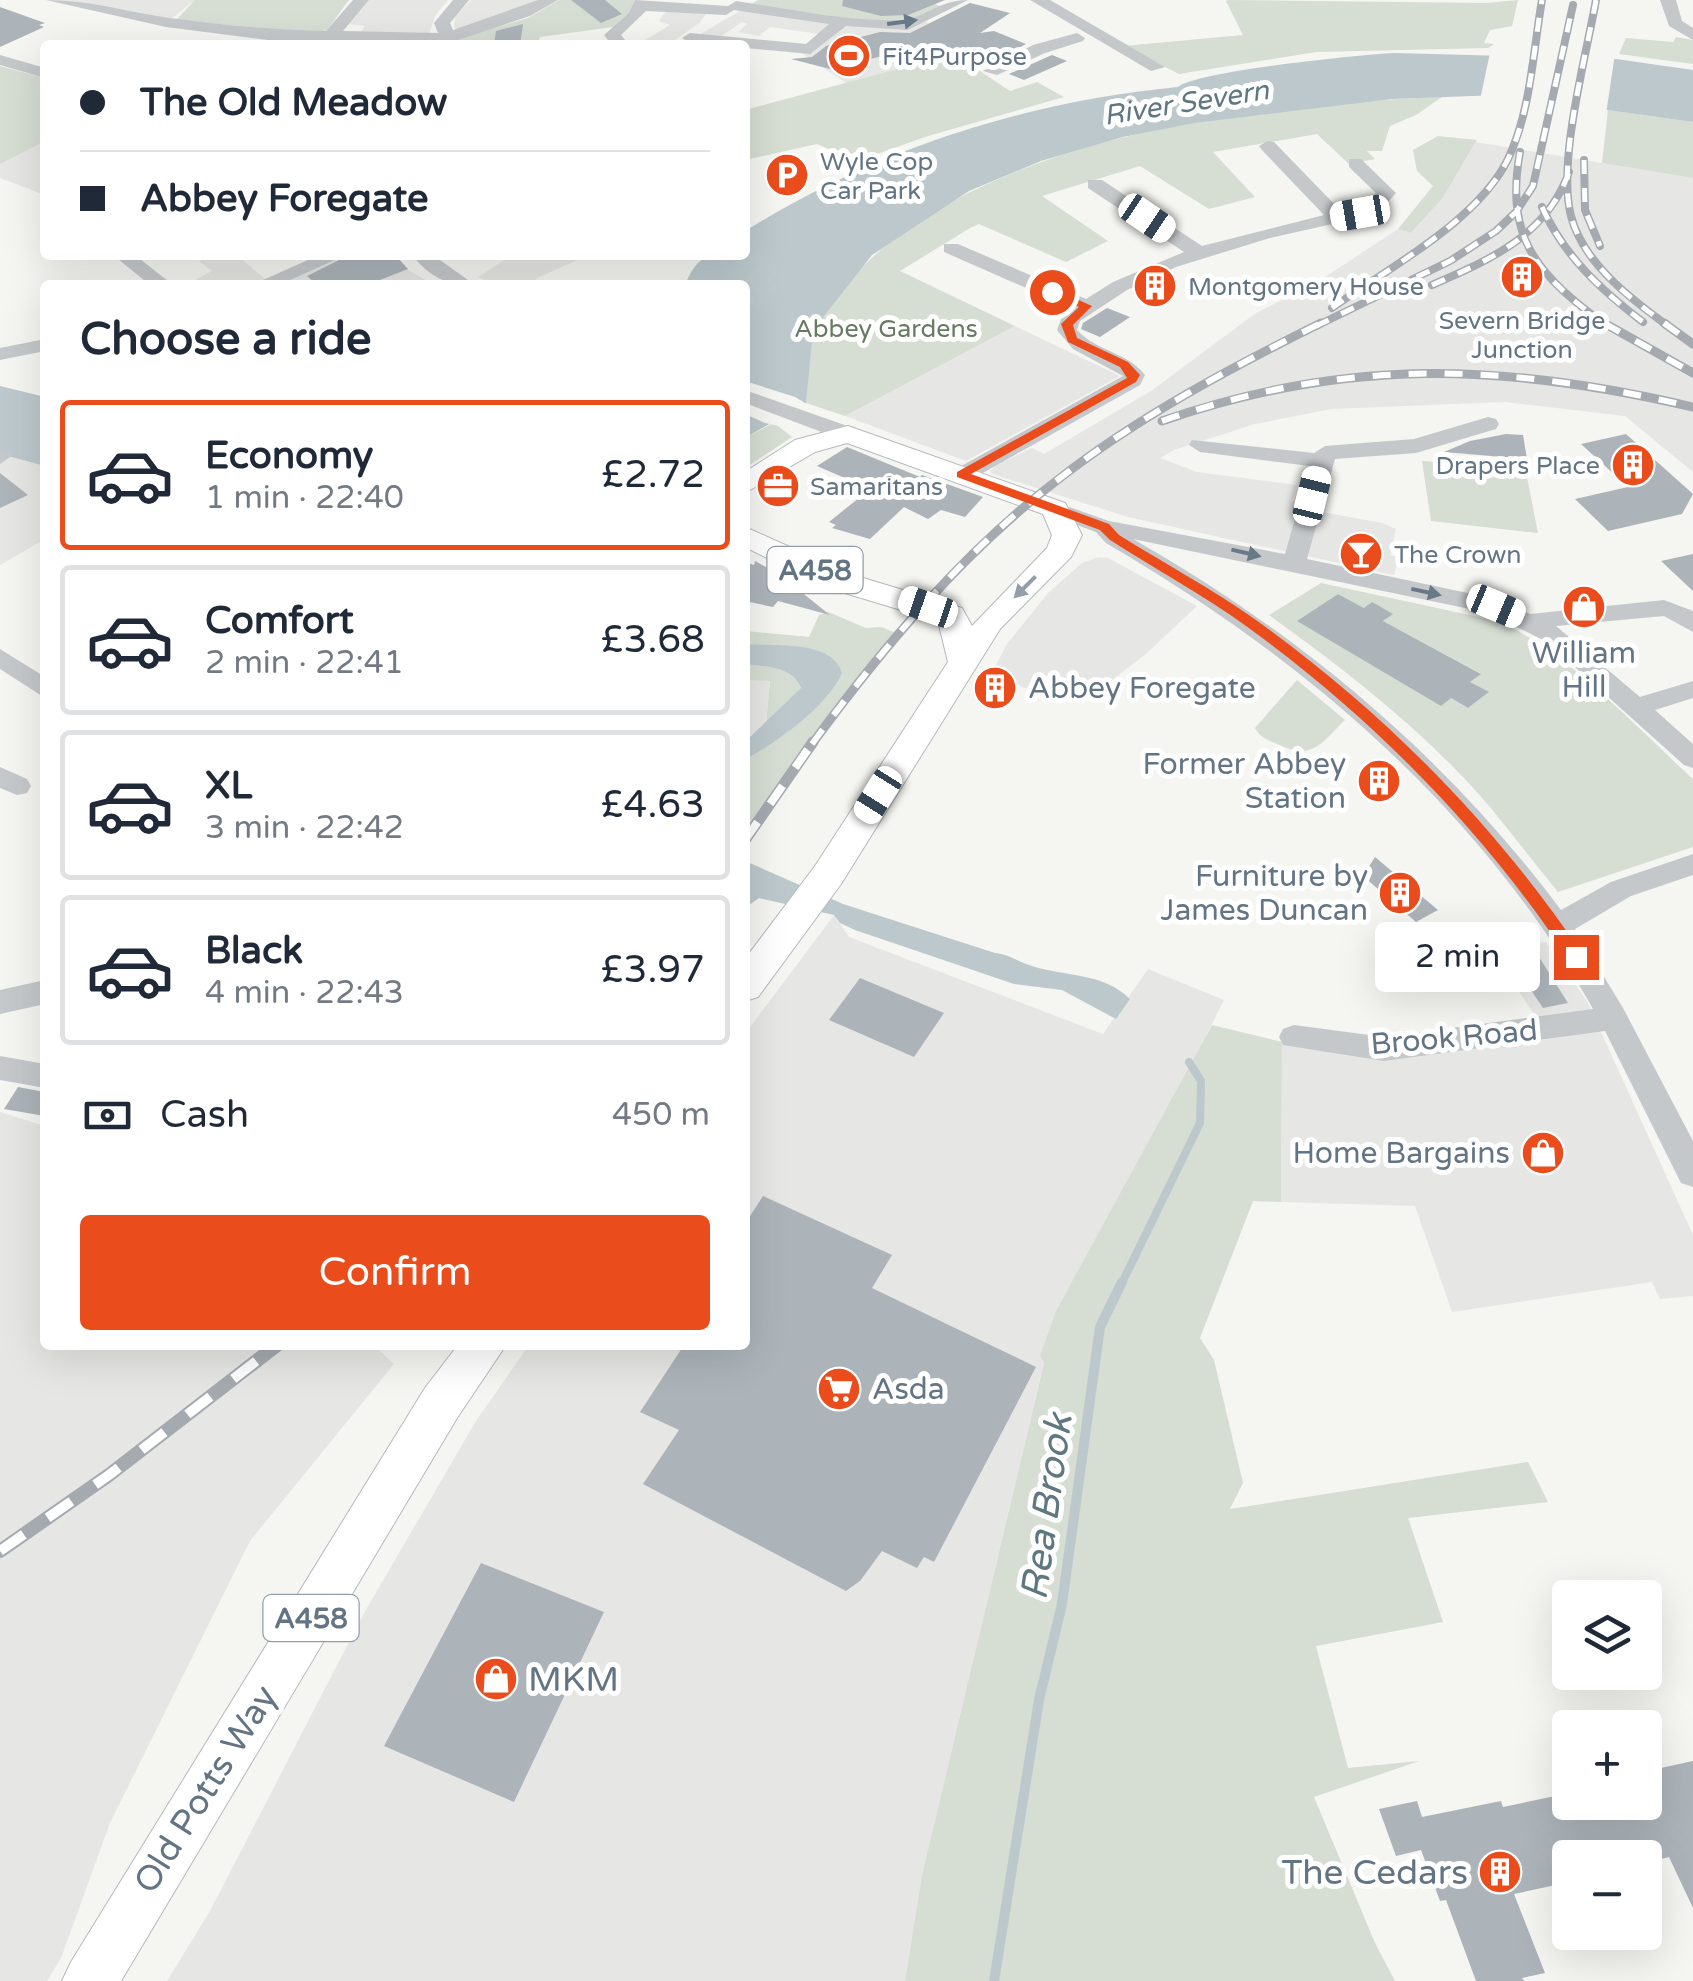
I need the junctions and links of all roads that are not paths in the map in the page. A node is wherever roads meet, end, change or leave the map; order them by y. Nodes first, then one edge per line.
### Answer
1 (54, 0) edge
2 (361, 0) edge
3 (461, 0) edge
4 (550, 0) edge
5 (1038, 0) edge
6 (1668, 0) edge
7 (949, 1) edge
8 (641, 3) edge
9 (736, 5) edge
10 (842, 21) junction
11 (1693, 35) edge
12 (330, 36) junction
13 (1079, 38) junction
14 (265, 40) edge
15 (450, 40) edge
16 (616, 40) edge
17 (687, 40) edge
18 (750, 46) edge
19 (0, 60) edge
20 (1156, 66) dead end
21 (991, 71) dead end
22 (40, 72) edge
23 (1268, 146) dead end
24 (1355, 163) dead end
25 (1095, 184) dead end
26 (1336, 217) junction
27 (951, 248) dead end
28 (1199, 252) junction
29 (130, 260) edge
30 (324, 260) edge
31 (427, 260) edge
32 (156, 280) edge
33 (274, 280) edge
34 (455, 280) edge
35 (1086, 306) junction
36 (40, 347) edge
37 (0, 354) edge
38 (750, 399) edge
39 (1488, 424) dead end
40 (801, 426) junction
41 (1200, 445) dead end
42 (1320, 462) junction
43 (962, 475) junction
44 (750, 479) edge
45 (1054, 510) junction
46 (1109, 532) junction
47 (750, 538) edge
48 (1062, 551) junction
49 (1294, 564) junction
50 (1531, 621) junction
51 (955, 622) junction
52 (989, 624) junction
53 (1693, 624) edge
54 (1, 660) edge
55 (964, 664) junction
56 (40, 687) edge
57 (1693, 689) edge
58 (1636, 707) junction
59 (1693, 760) edge
60 (1693, 864) edge
61 (1557, 926) junction
62 (750, 980) edge
63 (40, 993) edge
64 (0, 1002) edge
65 (1613, 1018) junction
66 (1294, 1037) dead end
67 (0, 1068) edge
68 (40, 1075) edge
69 (1693, 1173) edge
70 (480, 1350) edge
71 (90, 1981) edge

1 - 14 street
2 - 12 street
3 - 15 street
4 - 15 street
5 - 13 street
6 - 11 street
10 -> 7 street
8 - 9 street
8 - 16 street
9 - 10 street
9 - 17 street
10 - 18 street
12 - 14 street
12 - 15 street
13 - 20 street
13 - 21 street
19 - 22 street
23 - 26 street
24 - 26 street
25 - 28 street
26 - 28 street
27 - 35 street
28 - 35 street
29 - 32 street
30 - 33 street
31 - 34 street
35 - 43 street
36 - 37 street
38 - 40 street
39 - 42 street
40 - 43 main road
40 - 44 main road
41 - 42 street
42 - 49 street
43 - 45 main road
45 - 46 street
45 - 48 main road
46 - 48 street
46 -> 49 street
46 - 61 street
47 - 51 main road, A458
48 -> 52 main road
49 -> 50 street
50 - 53 street
50 - 58 street
51 - 52 main road, A458
51 - 55 main road
52 - 55 main road
54 - 56 street
55 - 62 main road
57 - 58 street
58 - 59 street
60 - 61 street
61 - 65 street
63 - 64 street
65 - 66 street, Brook Road
65 - 69 street
67 - 68 street
70 - 71 main road, Old Potts Way / A458

